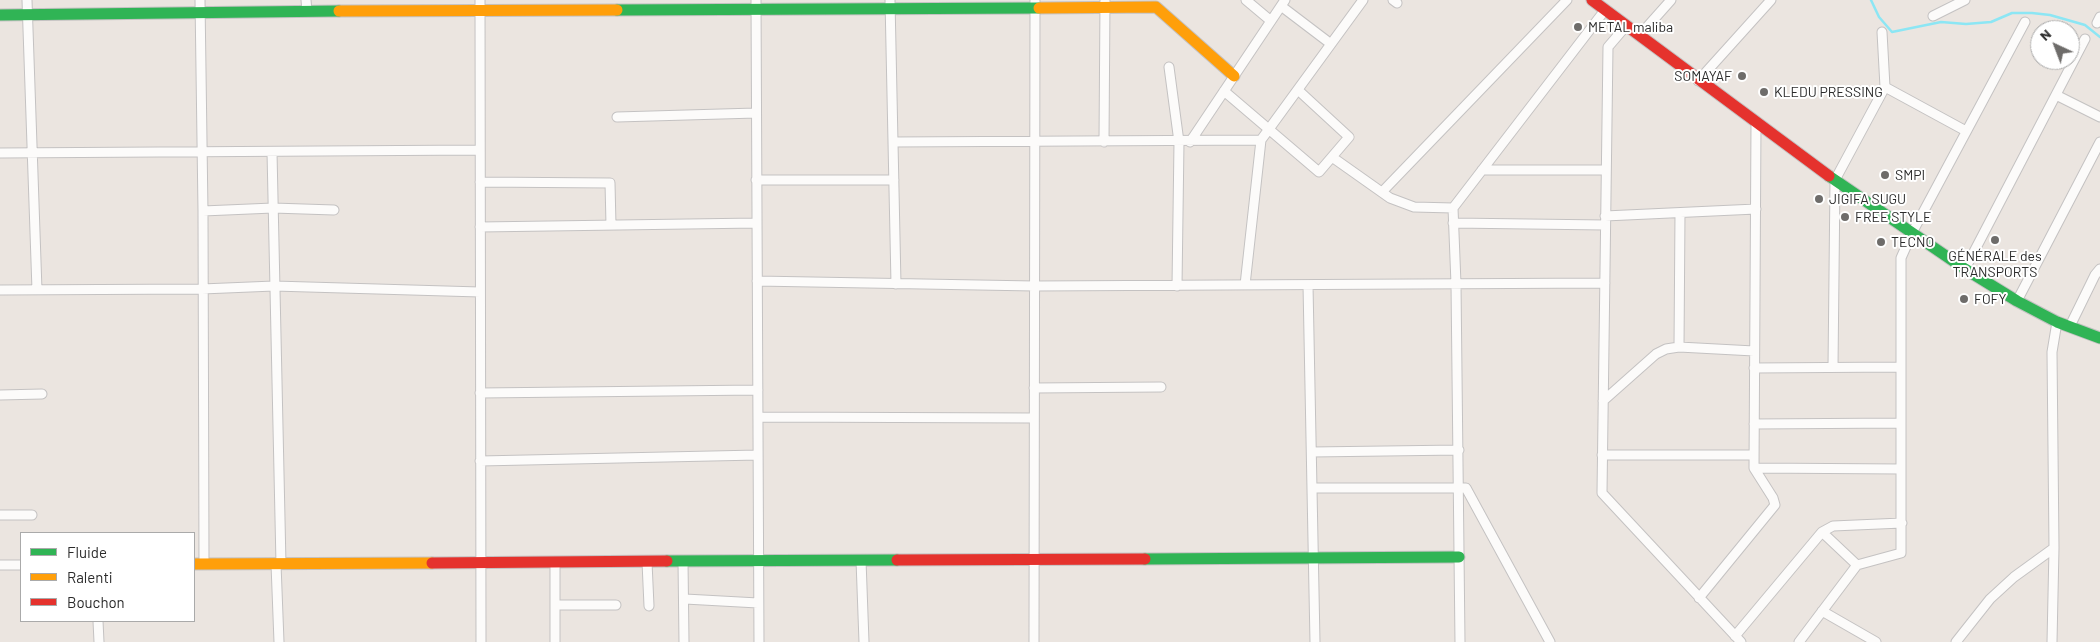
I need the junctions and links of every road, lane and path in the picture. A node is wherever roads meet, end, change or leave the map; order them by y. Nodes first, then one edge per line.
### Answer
1 (27, 0) edge
2 (200, 0) edge
3 (1246, 0) edge
4 (1363, 0) edge
5 (1567, 0) edge
6 (1592, 0) edge
7 (1671, 0) edge
8 (1771, 0) edge
9 (1965, 0) edge
10 (1105, 3) edge
11 (1158, 3) edge
12 (1283, 3) edge
13 (756, 4) edge
14 (890, 4) edge
15 (1035, 4) edge
16 (480, 5) edge
17 (306, 6) edge
18 (1605, 10) junction
19 (200, 12) junction
20 (0, 15) edge
21 (26, 16) junction
22 (1933, 16) dead end
23 (1271, 21) junction
24 (2025, 22) dead end
25 (1626, 26) junction
26 (1882, 32) dead end
27 (1639, 36) junction
28 (2085, 39) dead end
29 (1331, 44) junction
30 (1169, 67) dead end
31 (1234, 76) junction
32 (1698, 81) junction
33 (1885, 87) junction
34 (1298, 90) junction
35 (1224, 91) junction
36 (2056, 95) junction
37 (756, 113) junction
38 (2100, 116) edge
39 (617, 117) dead end
40 (1756, 123) junction
41 (1269, 130) junction
42 (1966, 132) junction
43 (1261, 140) junction
44 (893, 142) junction
45 (1034, 142) junction
46 (1104, 142) junction
47 (1179, 142) junction
48 (1190, 142) junction
49 (2100, 142) edge
50 (480, 150) junction
51 (31, 152) junction
52 (272, 152) junction
53 (0, 153) edge
54 (201, 153) junction
55 (1332, 157) junction
56 (1482, 170) junction
57 (1606, 170) junction
58 (756, 180) junction
59 (894, 180) junction
60 (1835, 180) junction
61 (480, 182) junction
62 (1382, 192) junction
63 (273, 208) junction
64 (1453, 208) junction
65 (1756, 209) junction
66 (334, 210) dead end
67 (203, 211) junction
68 (1680, 212) junction
69 (1605, 220) junction
70 (757, 223) junction
71 (1453, 223) junction
72 (611, 225) junction
73 (480, 227) junction
74 (1912, 233) junction
75 (2100, 268) edge
76 (1965, 269) junction
77 (757, 281) junction
78 (1605, 283) junction
79 (896, 284) junction
80 (1456, 284) junction
81 (1245, 285) junction
82 (1308, 285) junction
83 (274, 286) junction
84 (1034, 286) junction
85 (1177, 286) junction
86 (202, 289) junction
87 (0, 290) edge
88 (37, 290) junction
89 (480, 292) junction
90 (2016, 301) junction
91 (2057, 322) junction
92 (2070, 326) junction
93 (2100, 338) edge
94 (1679, 347) junction
95 (1754, 351) junction
96 (1833, 367) junction
97 (1901, 367) junction
98 (1754, 368) junction
99 (1161, 387) dead end
100 (1034, 388) junction
101 (758, 390) junction
102 (480, 393) junction
103 (42, 394) dead end
104 (0, 395) edge
105 (1603, 401) junction
106 (758, 417) junction
107 (1034, 418) junction
108 (1901, 423) junction
109 (1754, 424) junction
110 (1459, 450) junction
111 (1312, 452) junction
112 (758, 455) junction
113 (1602, 455) junction
114 (1754, 455) junction
115 (480, 461) junction
116 (1754, 468) junction
117 (1901, 469) junction
118 (1313, 488) junction
119 (1459, 488) junction
120 (32, 514) dead end
121 (0, 515) edge
122 (1902, 523) junction
123 (1822, 532) junction
124 (2054, 548) junction
125 (1459, 557) junction
126 (1314, 558) junction
127 (861, 560) junction
128 (1034, 560) junction
129 (683, 561) junction
130 (758, 561) junction
131 (480, 562) junction
132 (555, 562) junction
133 (647, 562) junction
134 (199, 564) edge
135 (279, 564) junction
136 (0, 565) edge
137 (20, 565) edge
138 (1857, 565) junction
139 (1699, 598) junction
140 (685, 599) junction
141 (758, 602) junction
142 (616, 605) dead end
143 (555, 606) junction
144 (649, 606) dead end
145 (1822, 611) junction
146 (98, 622) edge
147 (1738, 639) edge
148 (99, 642) edge
149 (279, 642) edge
150 (481, 642) edge
151 (555, 642) edge
152 (684, 642) edge
153 (759, 642) edge
154 (864, 642) edge
155 (1034, 642) edge
156 (1315, 642) edge
157 (1460, 642) edge
158 (1550, 642) edge
159 (1799, 642) edge
160 (1876, 642) edge
161 (1956, 642) edge
162 (2052, 642) edge

1 - 21 street
2 - 19 street
3 - 23 street
4 - 29 street
5 - 62 street
6 - 18 street
7 - 27 street
8 - 32 street
9 - 22 street
10 - 11 street
10 - 15 street
10 - 46 street
11 - 31 street
12 - 23 street
12 - 29 street
13 - 14 street
13 - 16 street
13 - 37 street
14 - 15 street
14 - 44 street
15 - 45 street
16 - 17 street
16 - 50 street
17 - 19 street
18 - 25 street
18 - 56 street
19 - 21 street
19 - 54 street
20 - 21 street
21 - 51 street
23 - 31 street
24 - 42 street
25 - 27 street
25 - 57 street
26 - 33 street
27 - 32 street
28 - 36 street
29 - 34 street
30 - 47 street
31 - 35 street
32 - 40 street
33 - 42 street
33 - 60 street
34 - 41 street
34 - 55 street
35 - 41 street
35 - 48 street
36 - 38 street
36 - 76 street
37 - 39 street
37 - 58 street
40 - 60 street
40 - 65 street
41 - 43 street
41 - 55 street
42 - 74 street
43 - 48 street
43 - 81 street
44 - 45 street
44 - 59 street
45 - 46 street
45 - 84 street
46 - 47 street
47 - 48 street
47 - 85 street
49 - 90 street
50 - 52 street
50 - 61 street
51 - 53 street
51 - 54 street
51 - 88 street
52 - 54 street
52 - 63 street
54 - 67 street
55 - 62 street
56 - 57 street
56 - 64 street
57 - 69 street
58 - 59 street
58 - 70 street
59 - 79 street
60 - 74 street
60 - 96 street
61 - 72 street
61 - 73 street
62 - 64 street
63 - 66 street
63 - 67 street
63 - 83 street
64 - 71 street
65 - 68 street
65 - 95 street
67 - 86 street
68 - 69 street
68 - 94 street
69 - 71 street
69 - 78 street
70 - 72 street
70 - 77 street
71 - 80 street
72 - 73 street
73 - 89 street
74 - 76 street
74 - 97 street
75 - 92 street
76 - 90 street
77 - 79 street
77 - 101 street
78 - 80 street
78 - 105 street
79 - 84 street
80 - 82 street
80 - 110 street
81 - 82 street
81 - 85 street
82 - 111 street
83 - 86 street
83 - 89 street
83 - 135 street
84 - 85 street
84 - 100 street
86 - 88 street
86 - 134 street
87 - 88 street
89 - 102 street
90 - 91 street
91 - 92 street
91 - 124 street
92 - 93 street
94 - 95 street
94 - 105 street
95 - 98 street
96 - 97 street
96 - 98 street
97 - 108 street
98 - 109 street
99 - 100 street
100 - 107 street
101 - 102 street
101 - 106 street
102 - 115 street
103 - 104 street
105 - 113 street
106 - 107 street
106 - 112 street
107 - 128 street
108 - 109 street
108 - 117 street
109 - 114 street
110 - 111 street
110 - 119 street
111 - 118 street
112 - 115 street
112 - 130 street
113 - 114 street
113 - 139 street
114 - 116 street
115 - 131 street
116 - 117 street
116 - 139 street
117 - 122 street
118 - 119 street
118 - 126 street
119 - 125 street
119 - 158 street
120 - 121 street
122 - 123 street
122 - 138 street
123 - 138 street
123 - 147 street
124 - 161 street
124 - 162 street
125 - 126 street
125 - 157 street
126 - 128 street
126 - 156 street
127 - 128 street
127 - 130 street
127 - 154 street
128 - 155 street
129 - 130 street
129 - 133 street
129 - 140 street
130 - 141 street
131 - 132 street
131 - 135 street
131 - 150 street
132 - 133 street
132 - 143 street
133 - 144 street
134 - 135 street
135 - 149 street
136 - 137 street
138 - 145 street
139 - 147 street
140 - 141 street
140 - 152 street
141 - 153 street
142 - 143 street
143 - 151 street
145 - 159 street
145 - 160 street
146 - 148 street

